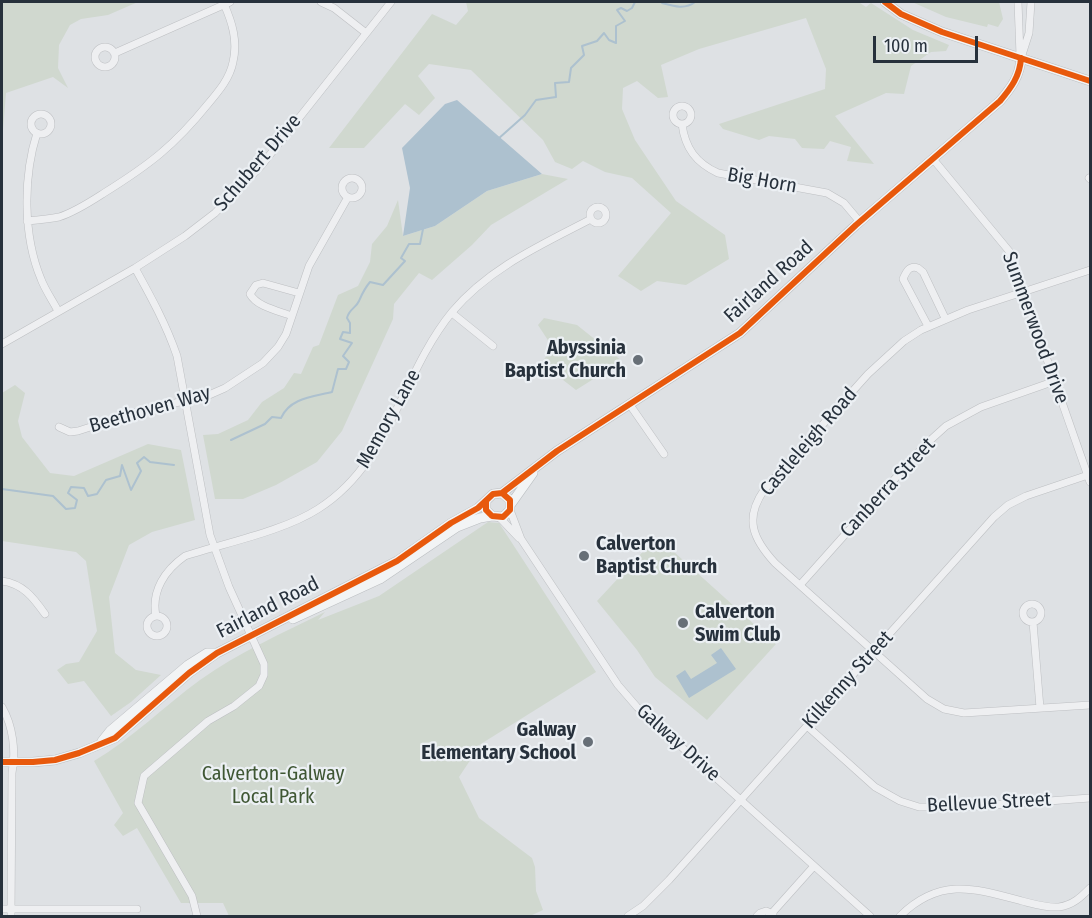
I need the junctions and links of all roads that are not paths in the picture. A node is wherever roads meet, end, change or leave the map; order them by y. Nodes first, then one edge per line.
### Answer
1 (321, 2) edge
2 (391, 2) edge
3 (885, 2) edge
4 (1018, 2) edge
5 (1031, 2) edge
6 (227, 3) edge
7 (1018, 16) junction
8 (1031, 16) junction
9 (366, 33) junction
10 (115, 53) dead end
11 (1021, 58) junction
12 (1090, 81) edge
13 (682, 124) dead end
14 (36, 133) dead end
15 (933, 159) junction
16 (348, 197) dead end
17 (591, 219) dead end
18 (27, 220) junction
19 (860, 222) junction
20 (135, 268) junction
21 (1090, 270) edge
22 (1024, 290) junction
23 (299, 294) junction
24 (58, 311) junction
25 (452, 313) junction
26 (292, 316) junction
27 (945, 318) junction
28 (928, 326) junction
29 (2, 344) edge
30 (493, 346) dead end
31 (1055, 381) junction
32 (186, 401) junction
33 (630, 405) junction
34 (59, 427) dead end
35 (664, 454) dead end
36 (538, 466) junction
37 (1089, 479) edge
38 (502, 493) junction
39 (486, 501) junction
40 (511, 507) junction
41 (496, 517) junction
42 (521, 539) junction
43 (214, 547) junction
44 (2, 581) edge
45 (800, 585) junction
46 (45, 614) dead end
47 (156, 616) dead end
48 (285, 620) junction
49 (1034, 622) dead end
50 (251, 635) junction
51 (874, 651) junction
52 (1090, 705) edge
53 (2, 707) edge
54 (1040, 708) junction
55 (807, 726) junction
56 (2, 762) edge
57 (14, 762) junction
58 (1090, 798) edge
59 (740, 800) junction
60 (814, 866) junction
61 (1090, 888) edge
62 (2, 909) edge
63 (137, 909) dead end
64 (11, 913) edge
65 (76, 913) edge
66 (640, 914) edge
67 (773, 915) edge
68 (197, 916) edge
69 (628, 916) edge
70 (757, 916) edge
71 (870, 916) edge
72 (900, 916) edge

1 - 9 street
2 - 9 street, Schubert Drive
3 - 11 main road
4 - 7 street
5 - 8 street
6 - 10 street
6 - 18 street
7 - 8 street
7 - 11 street
8 - 11 street
9 - 20 street, Schubert Drive
11 - 12 main road
11 - 15 main road, Fairland Road
13 - 19 street, Big Horn
14 - 18 street
15 - 19 main road, Fairland Road
15 - 22 street, Summerwood Drive
16 - 23 street, Beethoven Way
17 - 25 street, Memory Lane
18 - 24 street
19 - 33 main road, Fairland Road
20 - 24 street, Schubert Drive
20 - 32 street
21 - 22 street, Castleleigh Road
22 - 27 street, Castleleigh Road
22 - 31 street, Summerwood Drive
23 - 26 street, Beethoven Way
23 - 26 street
24 - 29 street, Schubert Drive
25 - 30 street
25 - 43 street, Memory Lane
26 - 32 street, Beethoven Way
27 - 28 street, Castleleigh Road
27 - 28 street
28 - 45 street, Castleleigh Road
31 - 37 street, Summerwood Drive
31 - 45 street, Canberra Street
32 - 34 street, Beethoven Way
32 - 43 street
33 - 35 street
33 - 36 main road, Fairland Road
36 - 38 main road, Fairland Road
36 - 40 main road, Fairland Road
37 - 51 street, Kilkenny Street
38 - 39 main road
38 - 40 main road
39 - 41 main road
39 - 48 main road, Fairland Road
40 - 41 main road
40 - 42 street, Galway Drive
41 - 42 street, Galway Drive
41 - 48 main road, Fairland Road
42 - 59 street, Galway Drive
43 - 47 street, Memory Lane
43 - 50 street
44 - 46 street
45 - 51 street, Castleleigh Road
48 - 50 main road, Fairland Road
49 - 54 street
50 - 57 main road, Fairland Road
50 - 68 street
51 - 54 street, Castleleigh Road
51 - 55 street, Kilkenny Street
52 - 54 street, Castleleigh Road
53 - 57 street
55 - 58 street, Bellevue Street
55 - 59 street, Kilkenny Street
56 - 57 main road, Fairland Road
57 - 64 street
59 - 60 street, Galway Drive
59 - 66 street, Kilkenny Street
60 - 67 street
60 - 71 street, Galway Drive
61 - 72 street
62 - 64 street
63 - 65 street
64 - 65 street
66 - 69 street, Kilkenny Street
67 - 70 street

